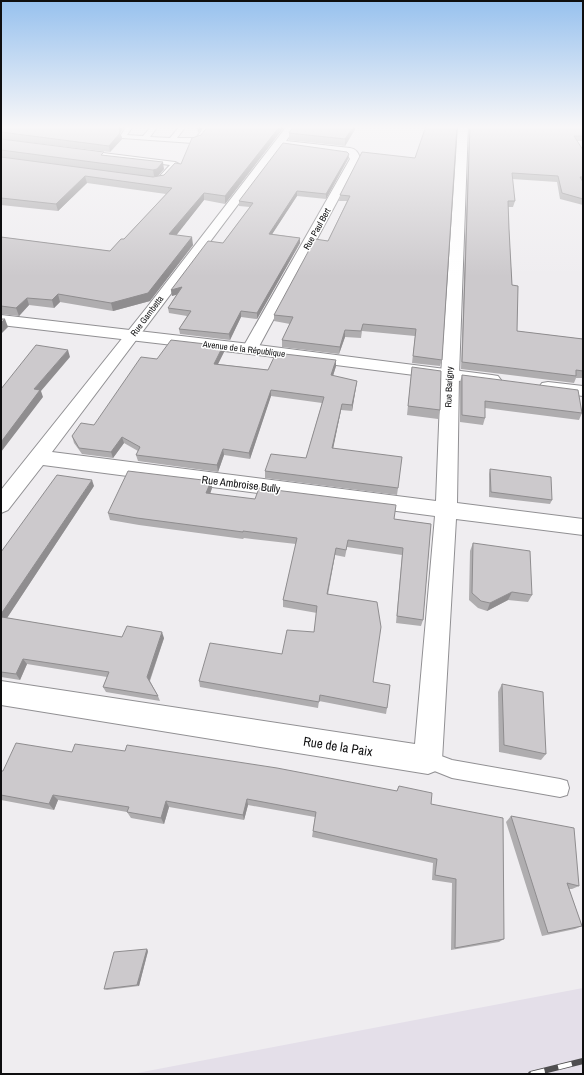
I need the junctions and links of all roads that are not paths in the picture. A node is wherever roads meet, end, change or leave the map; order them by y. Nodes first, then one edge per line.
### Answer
1 (163, 176) edge
2 (254, 176) edge
3 (346, 176) edge
4 (460, 176) edge
5 (154, 180) edge
6 (1, 320) edge
7 (132, 336) junction
8 (250, 349) junction
9 (450, 375) junction
10 (504, 381) edge
11 (536, 385) edge
12 (583, 391) edge
13 (37, 457) junction
14 (1, 505) edge
15 (446, 510) junction
16 (583, 527) edge
17 (1, 693) edge
18 (428, 760) junction
19 (560, 788) dead end

1 - 5 lane
2 - 7 street, Rue Gambetta
3 - 8 street, Rue Paul Bert
4 - 9 street, Rue Barigny
6 - 7 street, Avenue de la République
7 - 8 street, Avenue de la République
7 - 13 street, Rue Gambetta
8 - 9 street, Avenue de la République
9 - 10 street, Avenue de la République
9 - 15 street, Rue Barigny
11 - 12 street
13 - 14 street, Rue Gambetta
13 - 15 street, Rue Ambroise Bully
15 - 16 street
15 - 18 street
17 - 18 street, Rue de la Paix
18 - 19 lane

